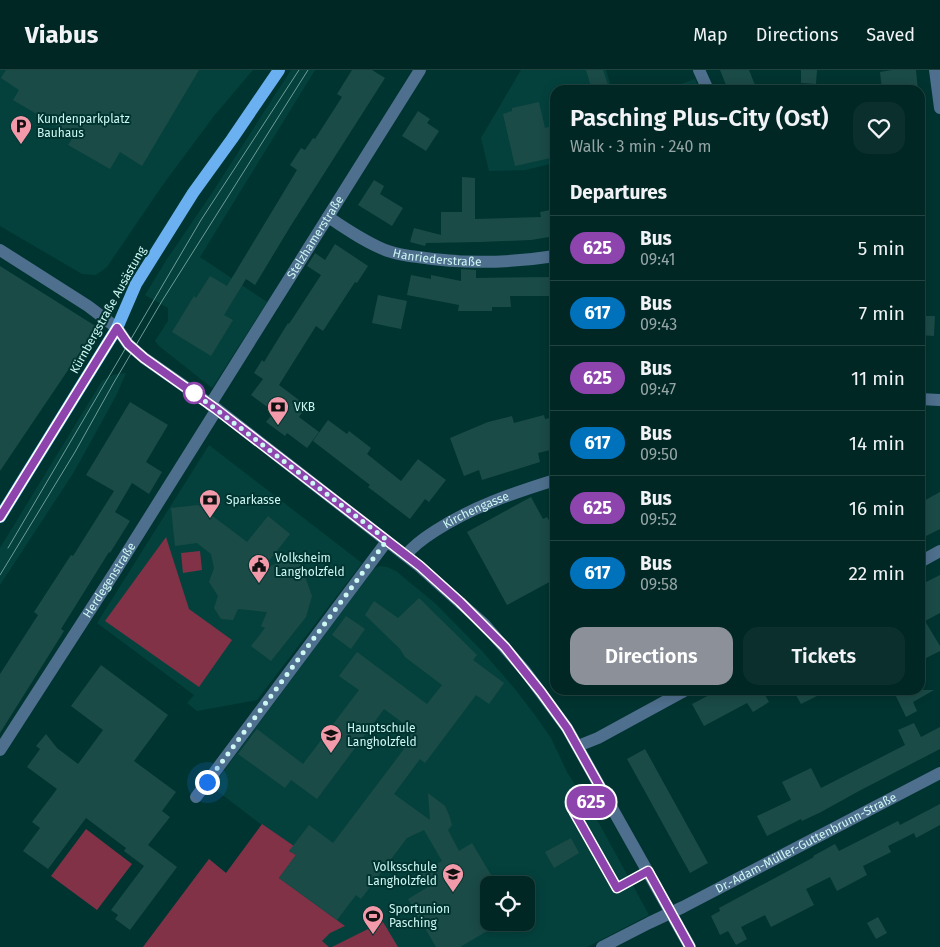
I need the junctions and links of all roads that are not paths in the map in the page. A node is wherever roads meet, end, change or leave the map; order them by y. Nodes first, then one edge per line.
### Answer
1 (279, 70) edge
2 (420, 70) edge
3 (700, 70) edge
4 (935, 70) edge
5 (706, 85) edge
6 (940, 100) edge
7 (328, 217) junction
8 (0, 250) edge
9 (550, 257) edge
10 (117, 328) junction
11 (925, 400) edge
12 (940, 402) edge
13 (213, 407) junction
14 (550, 482) edge
15 (0, 517) edge
16 (387, 540) junction
17 (940, 551) edge
18 (406, 555) junction
19 (925, 559) edge
20 (677, 695) edge
21 (578, 746) junction
22 (0, 750) edge
23 (940, 773) edge
24 (196, 797) dead end
25 (671, 912) junction
26 (602, 947) edge
27 (690, 947) edge

1 - 10 main road, Kürnbergstraße Ausästung
2 - 7 street, Stelzhamerstraße
3 - 5 street
4 - 6 street
7 - 9 street, Hanriederstraße
7 - 13 street, Stelzhamerstraße
8 - 10 street
10 - 13 street
10 - 15 main road, Kürnbergstraße Ausästung
11 - 12 street
13 - 16 street
13 - 22 street, Herdegenstraße
14 - 18 street, Kirchengasse
16 - 18 street
16 - 24 street
17 - 19 street
18 - 21 street
20 - 21 street
21 - 25 street
23 - 25 street, Dr.-Adam-Müller-Guttenbrunn-Straße
25 - 26 street, Dr.-Adam-Müller-Guttenbrunn-Straße
25 - 27 street

